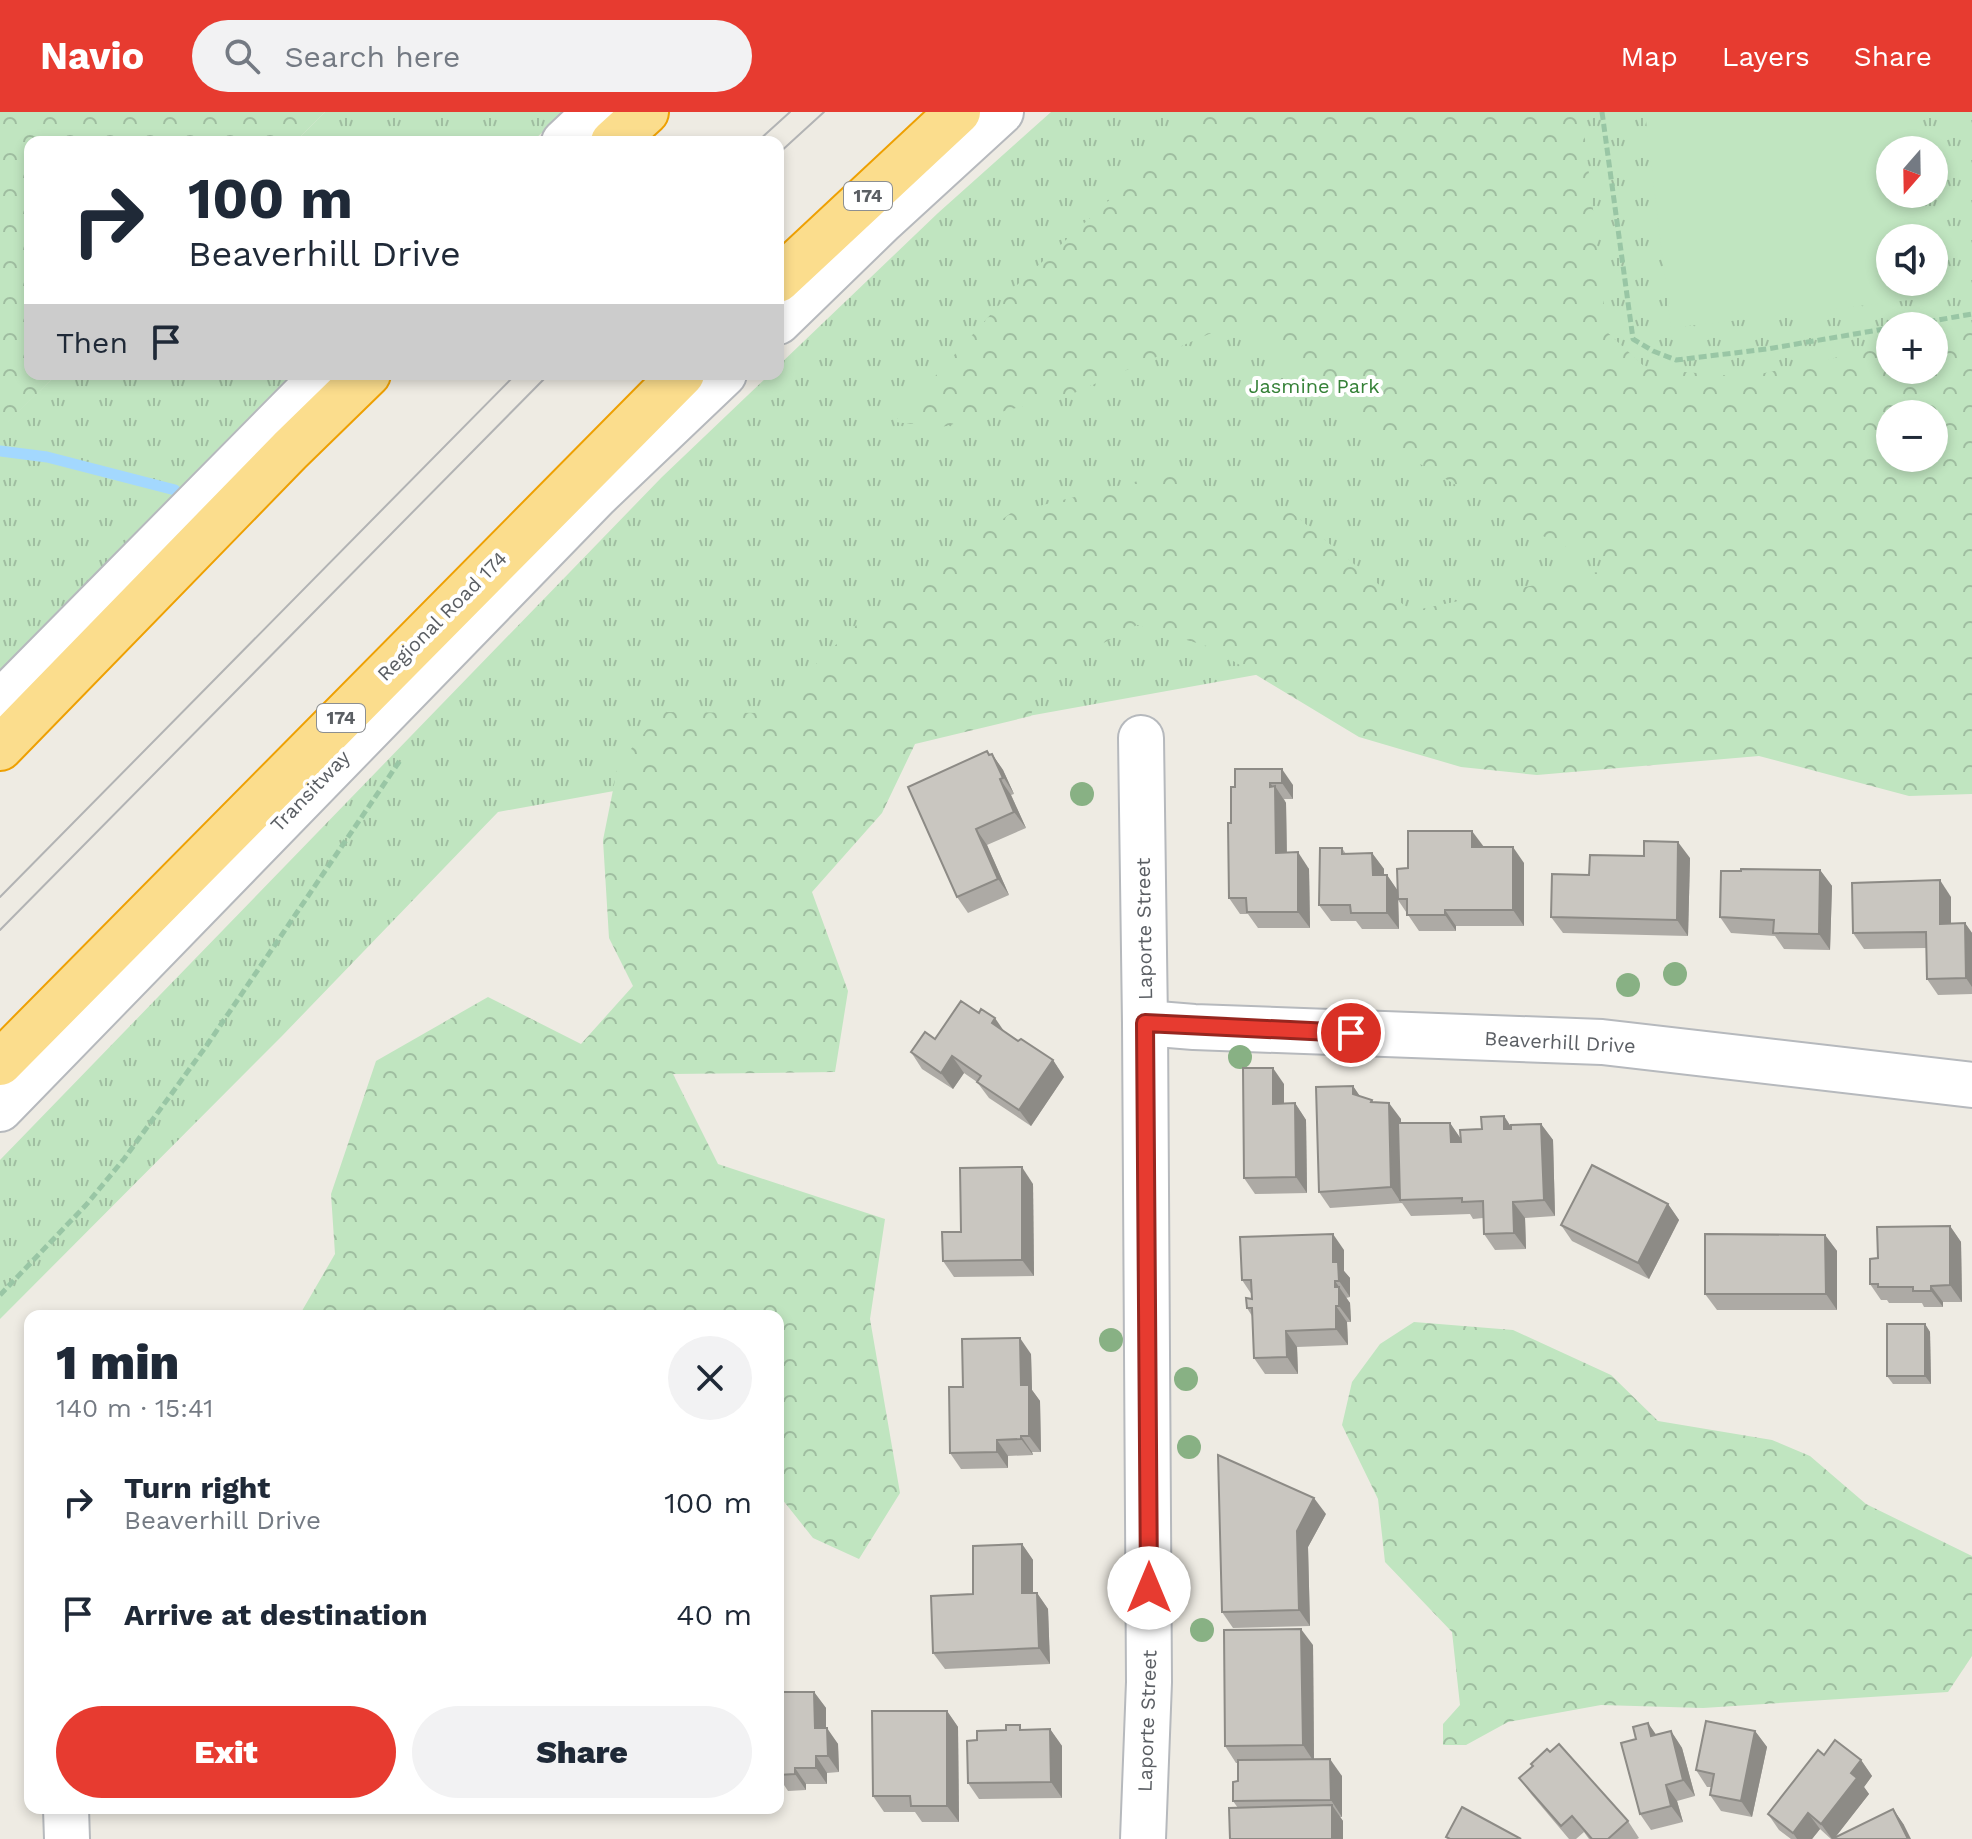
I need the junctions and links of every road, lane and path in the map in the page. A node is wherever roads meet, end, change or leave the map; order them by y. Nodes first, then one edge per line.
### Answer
1 (596, 112) edge
2 (646, 112) edge
3 (958, 112) edge
4 (1001, 112) edge
5 (1602, 112) edge
6 (570, 136) edge
7 (620, 136) edge
8 (784, 274) edge
9 (1972, 314) edge
10 (784, 316) edge
11 (1948, 318) edge
12 (1876, 330) edge
13 (319, 380) edge
14 (362, 380) edge
15 (676, 380) edge
16 (718, 380) edge
17 (0, 703) edge
18 (1141, 738) dead end
19 (0, 748) edge
20 (402, 758) dead end
21 (1145, 1023) junction
22 (0, 1063) edge
23 (1972, 1085) edge
24 (0, 1109) edge
25 (0, 1295) edge
26 (1143, 1839) edge

1 - 6 street
2 - 7 highway
3 - 8 highway, 174
4 - 10 street
5 - 12 path
9 - 11 path
13 - 17 street
14 - 19 highway
15 - 22 highway, Regional Road 174 / 174
16 - 24 street, Transitway
18 - 21 street, Laporte Street
20 - 25 path
21 - 23 street, Beaverhill Drive
21 - 26 street, Laporte Street

